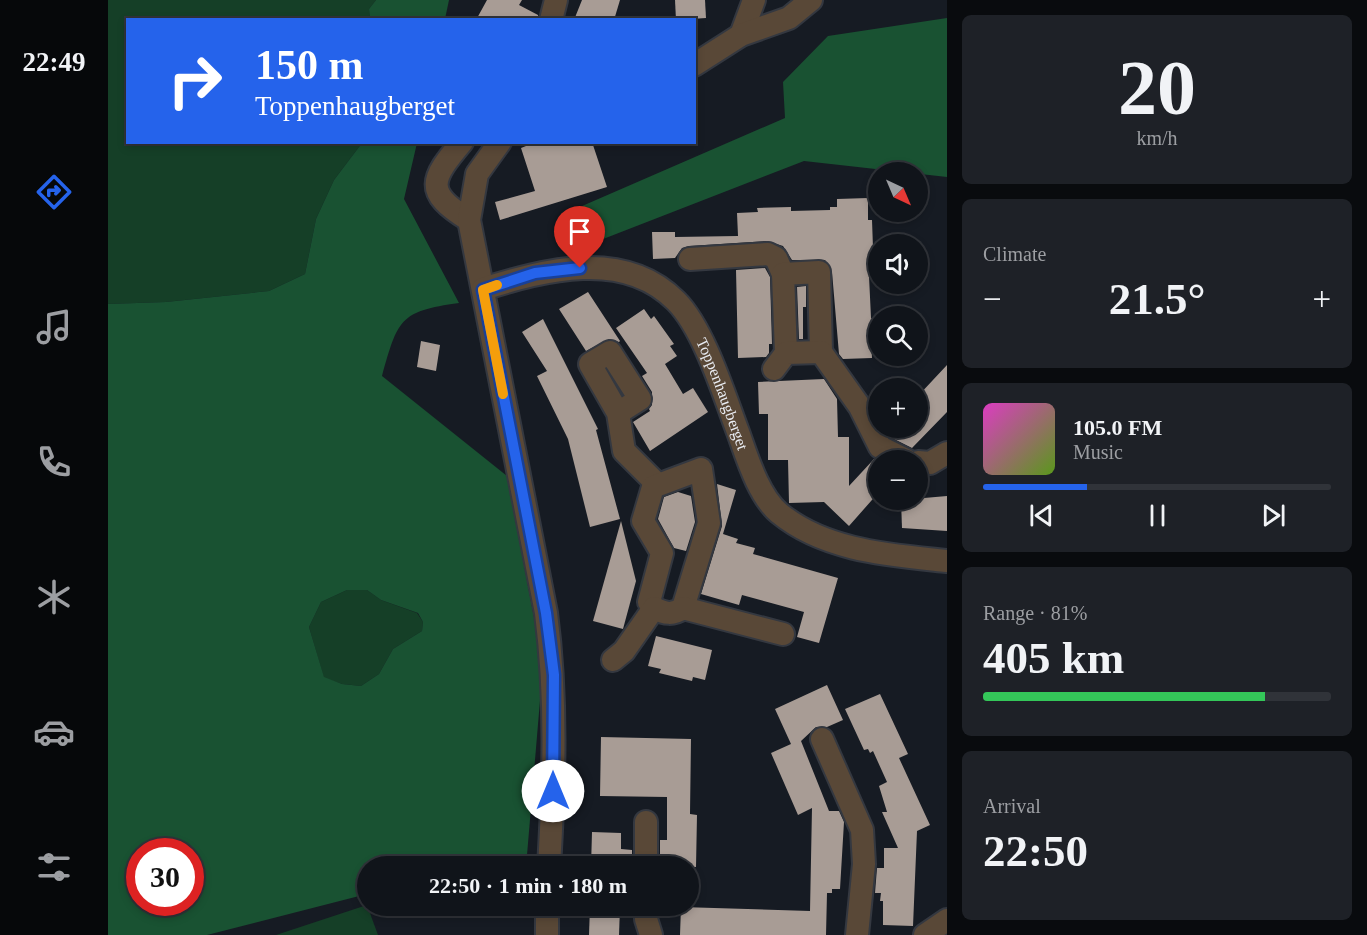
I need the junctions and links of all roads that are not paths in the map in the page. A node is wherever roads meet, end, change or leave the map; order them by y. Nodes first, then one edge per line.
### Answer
1 (556, 0) edge
2 (754, 0) edge
3 (811, 0) edge
4 (552, 18) edge
5 (741, 35) junction
6 (696, 64) edge
7 (460, 144) edge
8 (499, 144) edge
9 (469, 220) junction
10 (690, 259) dead end
11 (783, 274) junction
12 (483, 290) junction
13 (821, 352) junction
14 (618, 413) dead end
15 (886, 450) edge
16 (947, 453) edge
17 (928, 463) edge
18 (657, 484) junction
19 (947, 561) edge
20 (654, 608) junction
21 (683, 608) junction
22 (783, 634) dead end
23 (613, 660) dead end
24 (822, 739) dead end
25 (646, 822) dead end
26 (550, 856) edge
27 (646, 856) edge
28 (547, 916) edge
29 (646, 916) edge
30 (947, 920) edge
31 (547, 935) edge
32 (651, 935) edge
33 (857, 935) edge
34 (925, 935) edge

1 - 4 street
2 - 5 street
3 - 5 street
5 - 6 street
7 - 9 street
8 - 9 street
9 - 12 street
10 - 11 street
11 - 13 street
11 - 13 street
12 - 19 street, Toppenhaugberget
12 - 26 street
13 - 15 street
14 - 18 street
16 - 17 street
18 - 20 street
18 - 21 street
20 - 21 street
20 - 23 street
21 - 22 street
24 - 33 street
25 - 27 street
28 - 31 street
29 - 32 street
30 - 34 street

